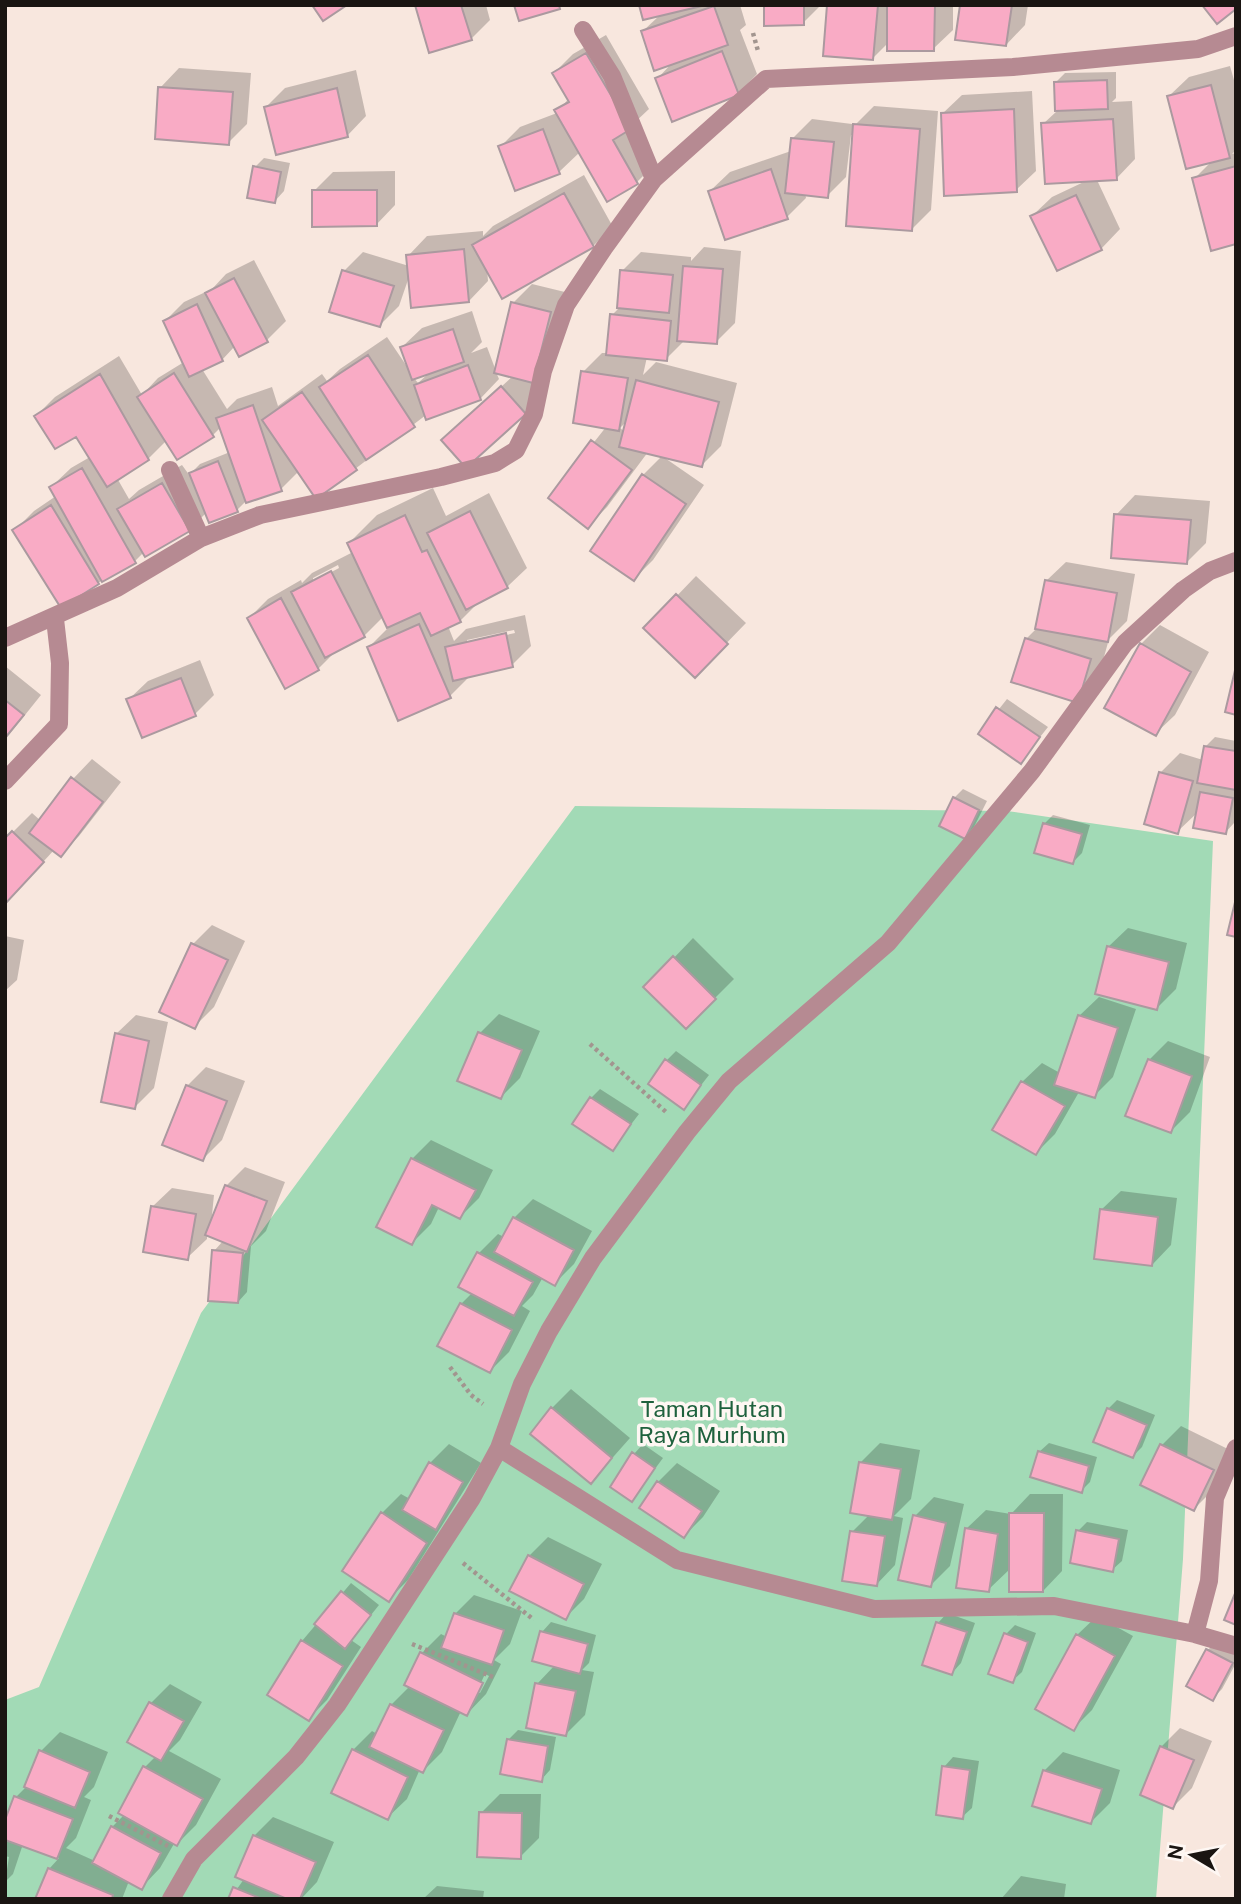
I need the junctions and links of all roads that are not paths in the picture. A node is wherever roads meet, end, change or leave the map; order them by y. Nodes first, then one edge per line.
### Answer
1 (583, 30) dead end
2 (1236, 36) edge
3 (654, 179) junction
4 (170, 470) dead end
5 (201, 538) junction
6 (1236, 561) edge
7 (55, 619) junction
8 (5, 638) edge
9 (5, 781) edge
10 (499, 1448) junction
11 (1236, 1448) edge
12 (1195, 1634) junction
13 (1236, 1646) edge
14 (170, 1899) edge

1 - 3 street
2 - 3 street
3 - 5 street
4 - 5 street
5 - 7 street
6 - 10 street
7 - 8 street
7 - 9 street
10 - 12 street
10 - 14 street
11 - 12 street
12 - 13 street

